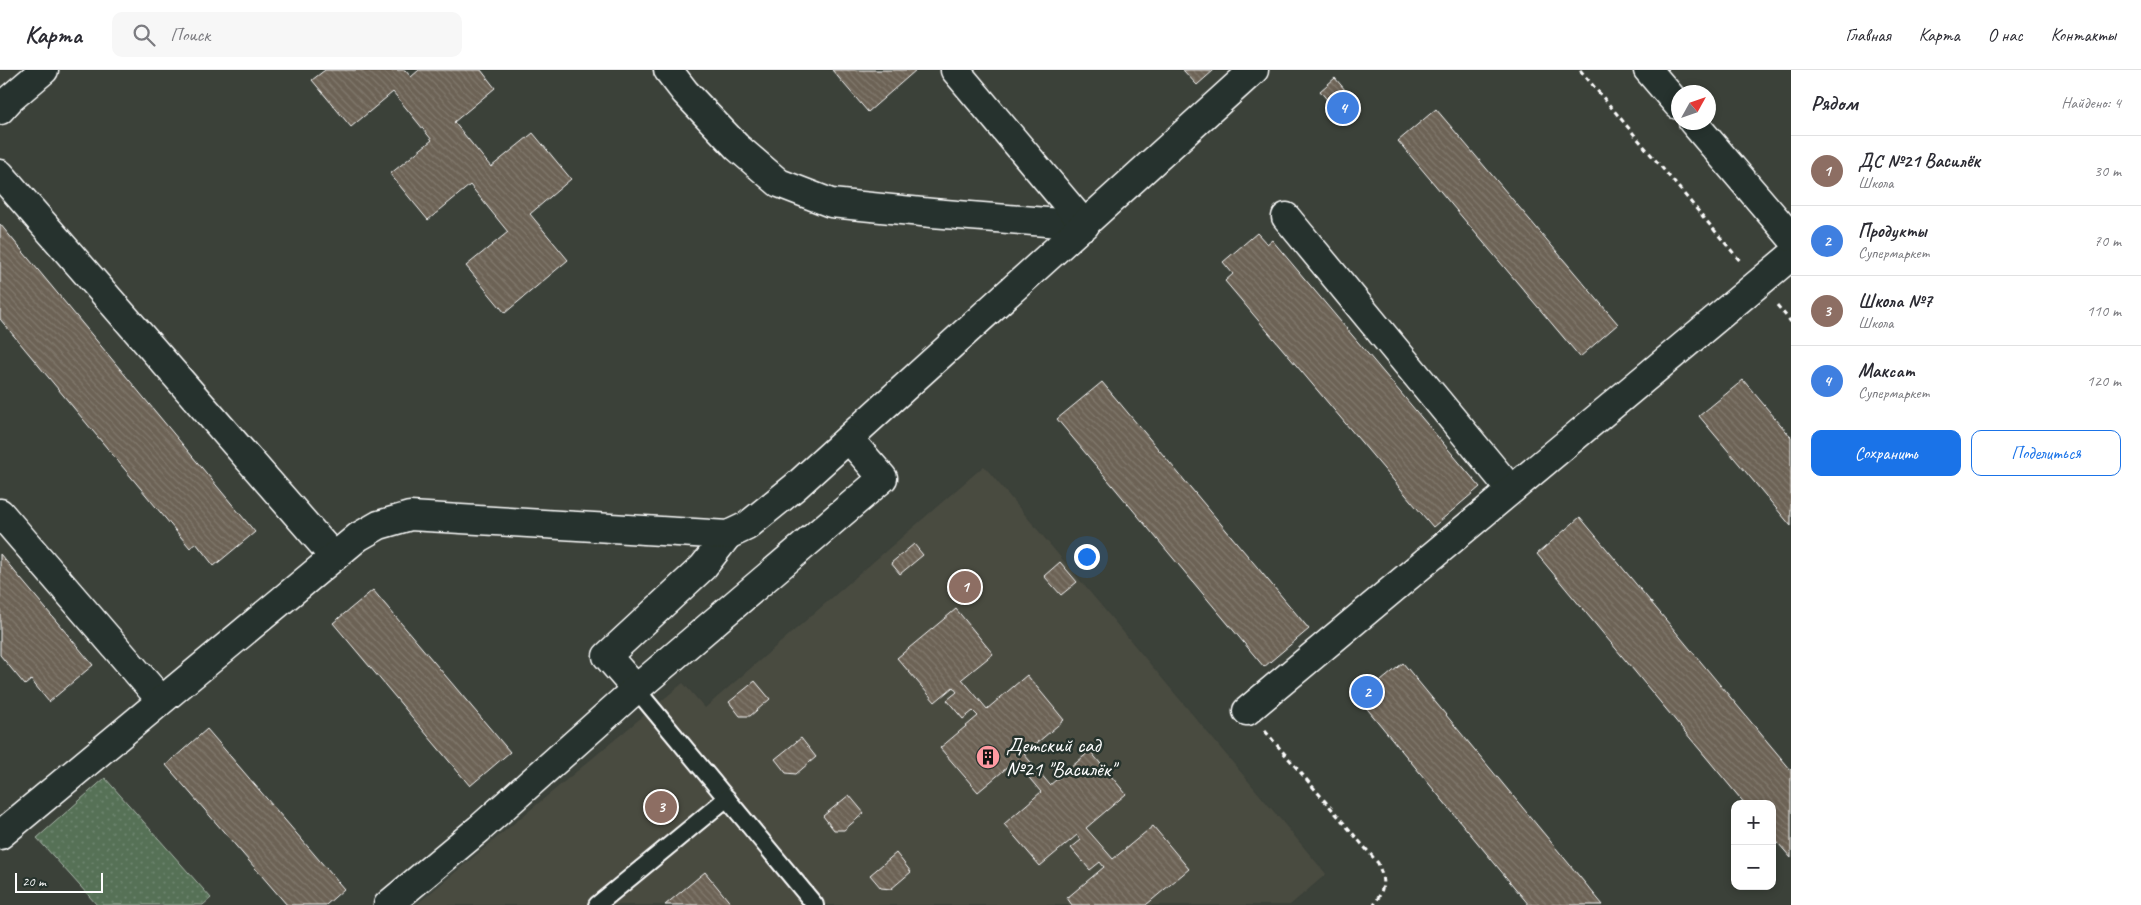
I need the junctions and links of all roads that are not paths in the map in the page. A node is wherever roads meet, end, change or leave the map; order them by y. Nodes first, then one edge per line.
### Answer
1 (44, 70) edge
2 (668, 70) edge
3 (955, 70) edge
4 (1254, 70) edge
5 (1648, 70) edge
6 (1671, 97) edge
7 (0, 110) edge
8 (1700, 130) edge
9 (0, 174) edge
10 (1286, 217) dead end
11 (1085, 225) junction
12 (1791, 237) edge
13 (1791, 256) edge
14 (849, 439) junction
15 (1511, 490) junction
16 (0, 512) edge
17 (728, 535) junction
18 (334, 557) junction
19 (636, 689) junction
20 (161, 700) junction
21 (1247, 711) road end
22 (726, 798) junction
23 (0, 835) edge
24 (388, 905) edge
25 (597, 905) edge
26 (815, 905) edge

1 - 7 street
2 - 11 street
3 - 11 street
4 - 11 street
5 - 6 street
8 - 12 street
9 - 18 street
10 - 15 street
11 - 14 street
13 - 15 street
14 - 17 street
14 - 19 street
15 - 21 street
16 - 20 street
17 - 18 street
17 - 19 street
18 - 20 street
19 - 22 lane
19 - 24 street
20 - 23 street
22 - 25 lane
22 - 26 lane

